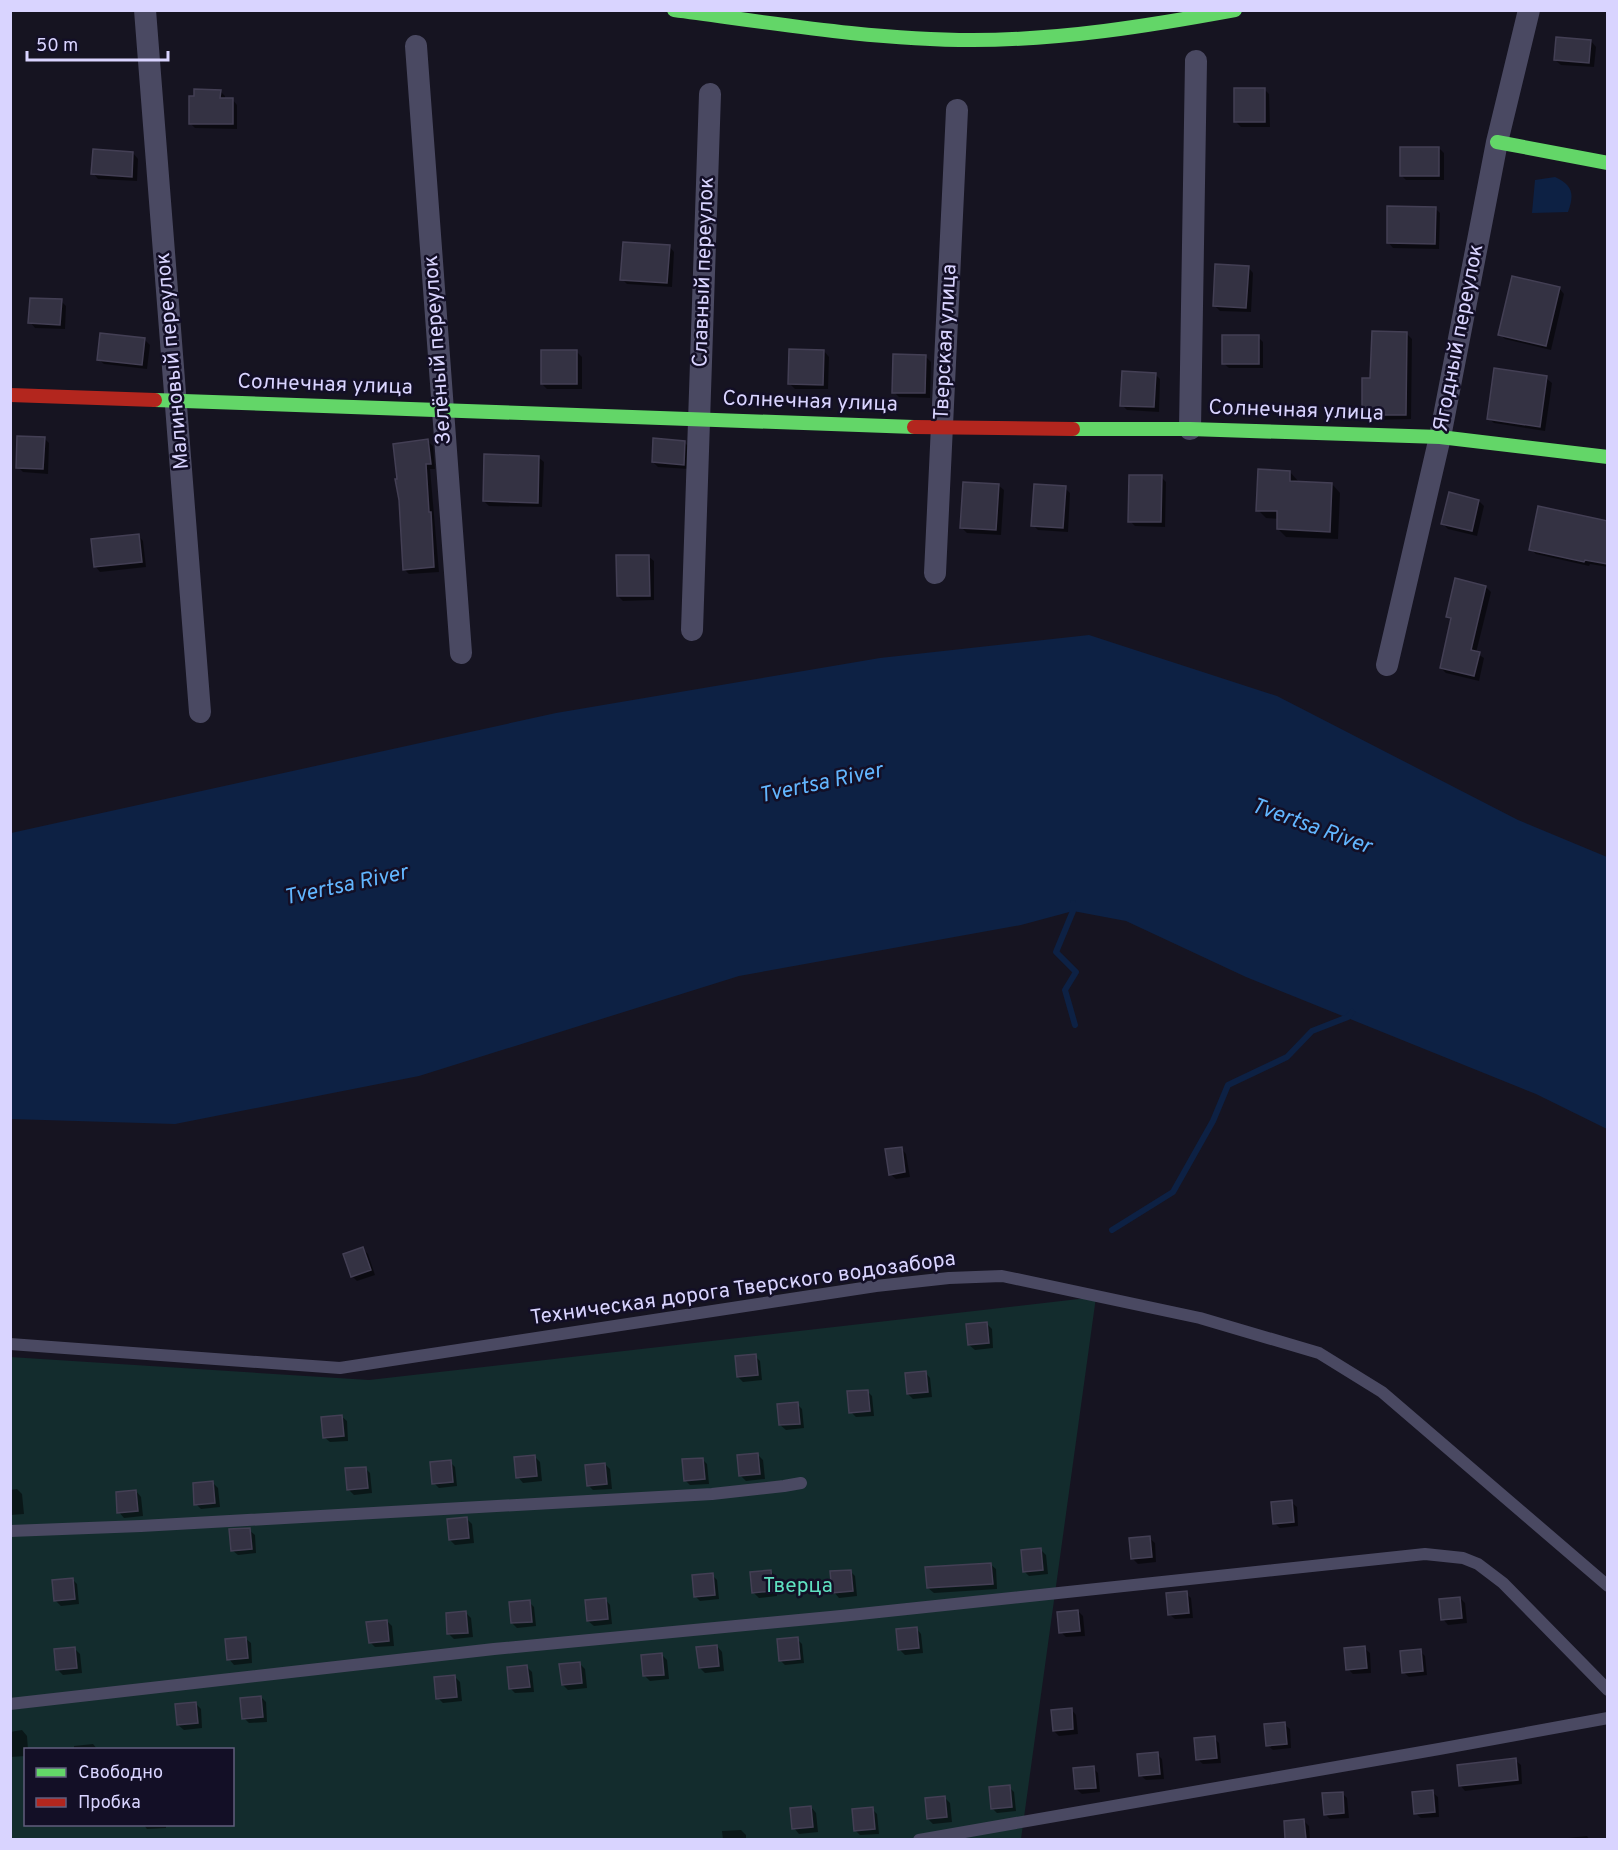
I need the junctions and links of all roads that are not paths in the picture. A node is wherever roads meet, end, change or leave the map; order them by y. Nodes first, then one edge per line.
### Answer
1 (145, 10) edge
2 (674, 10) edge
3 (1235, 10) edge
4 (1529, 10) edge
5 (416, 46) dead end
6 (1196, 61) dead end
7 (710, 94) dead end
8 (957, 110) dead end
9 (1497, 142) junction
10 (1608, 163) edge
11 (10, 395) edge
12 (176, 401) junction
13 (443, 410) junction
14 (699, 419) junction
15 (942, 428) junction
16 (1190, 429) junction
17 (1440, 436) junction
18 (1608, 458) edge
19 (935, 573) dead end
20 (692, 630) dead end
21 (461, 653) dead end
22 (1387, 665) dead end
23 (200, 712) dead end
24 (10, 1344) edge
25 (801, 1483) dead end
26 (10, 1531) edge
27 (1608, 1586) edge
28 (1608, 1690) edge
29 (10, 1704) edge
30 (1608, 1718) edge
31 (920, 1839) edge

1 - 12 street, Малиновый переулок
2 - 3 street
4 - 9 street, Ягодный переулок
5 - 13 street, Зелёный переулок
6 - 16 street
7 - 14 street, Славный переулок
8 - 15 street, Тверская улица
9 - 10 street
9 - 17 street, Ягодный переулок
11 - 12 street, Солнечная улица
12 - 13 street, Солнечная улица
12 - 23 street, Малиновый переулок
13 - 14 street, Солнечная улица
13 - 21 street, Зелёный переулок
14 - 15 street, Солнечная улица
14 - 20 street, Славный переулок
15 - 16 street, Солнечная улица
15 - 19 street, Тверская улица
16 - 17 street, Солнечная улица
17 - 18 street, Солнечная улица
17 - 22 street, Ягодный переулок
24 - 27 lane, Техническая дорога Тверского водозабора
25 - 26 lane
28 - 29 lane
30 - 31 lane

